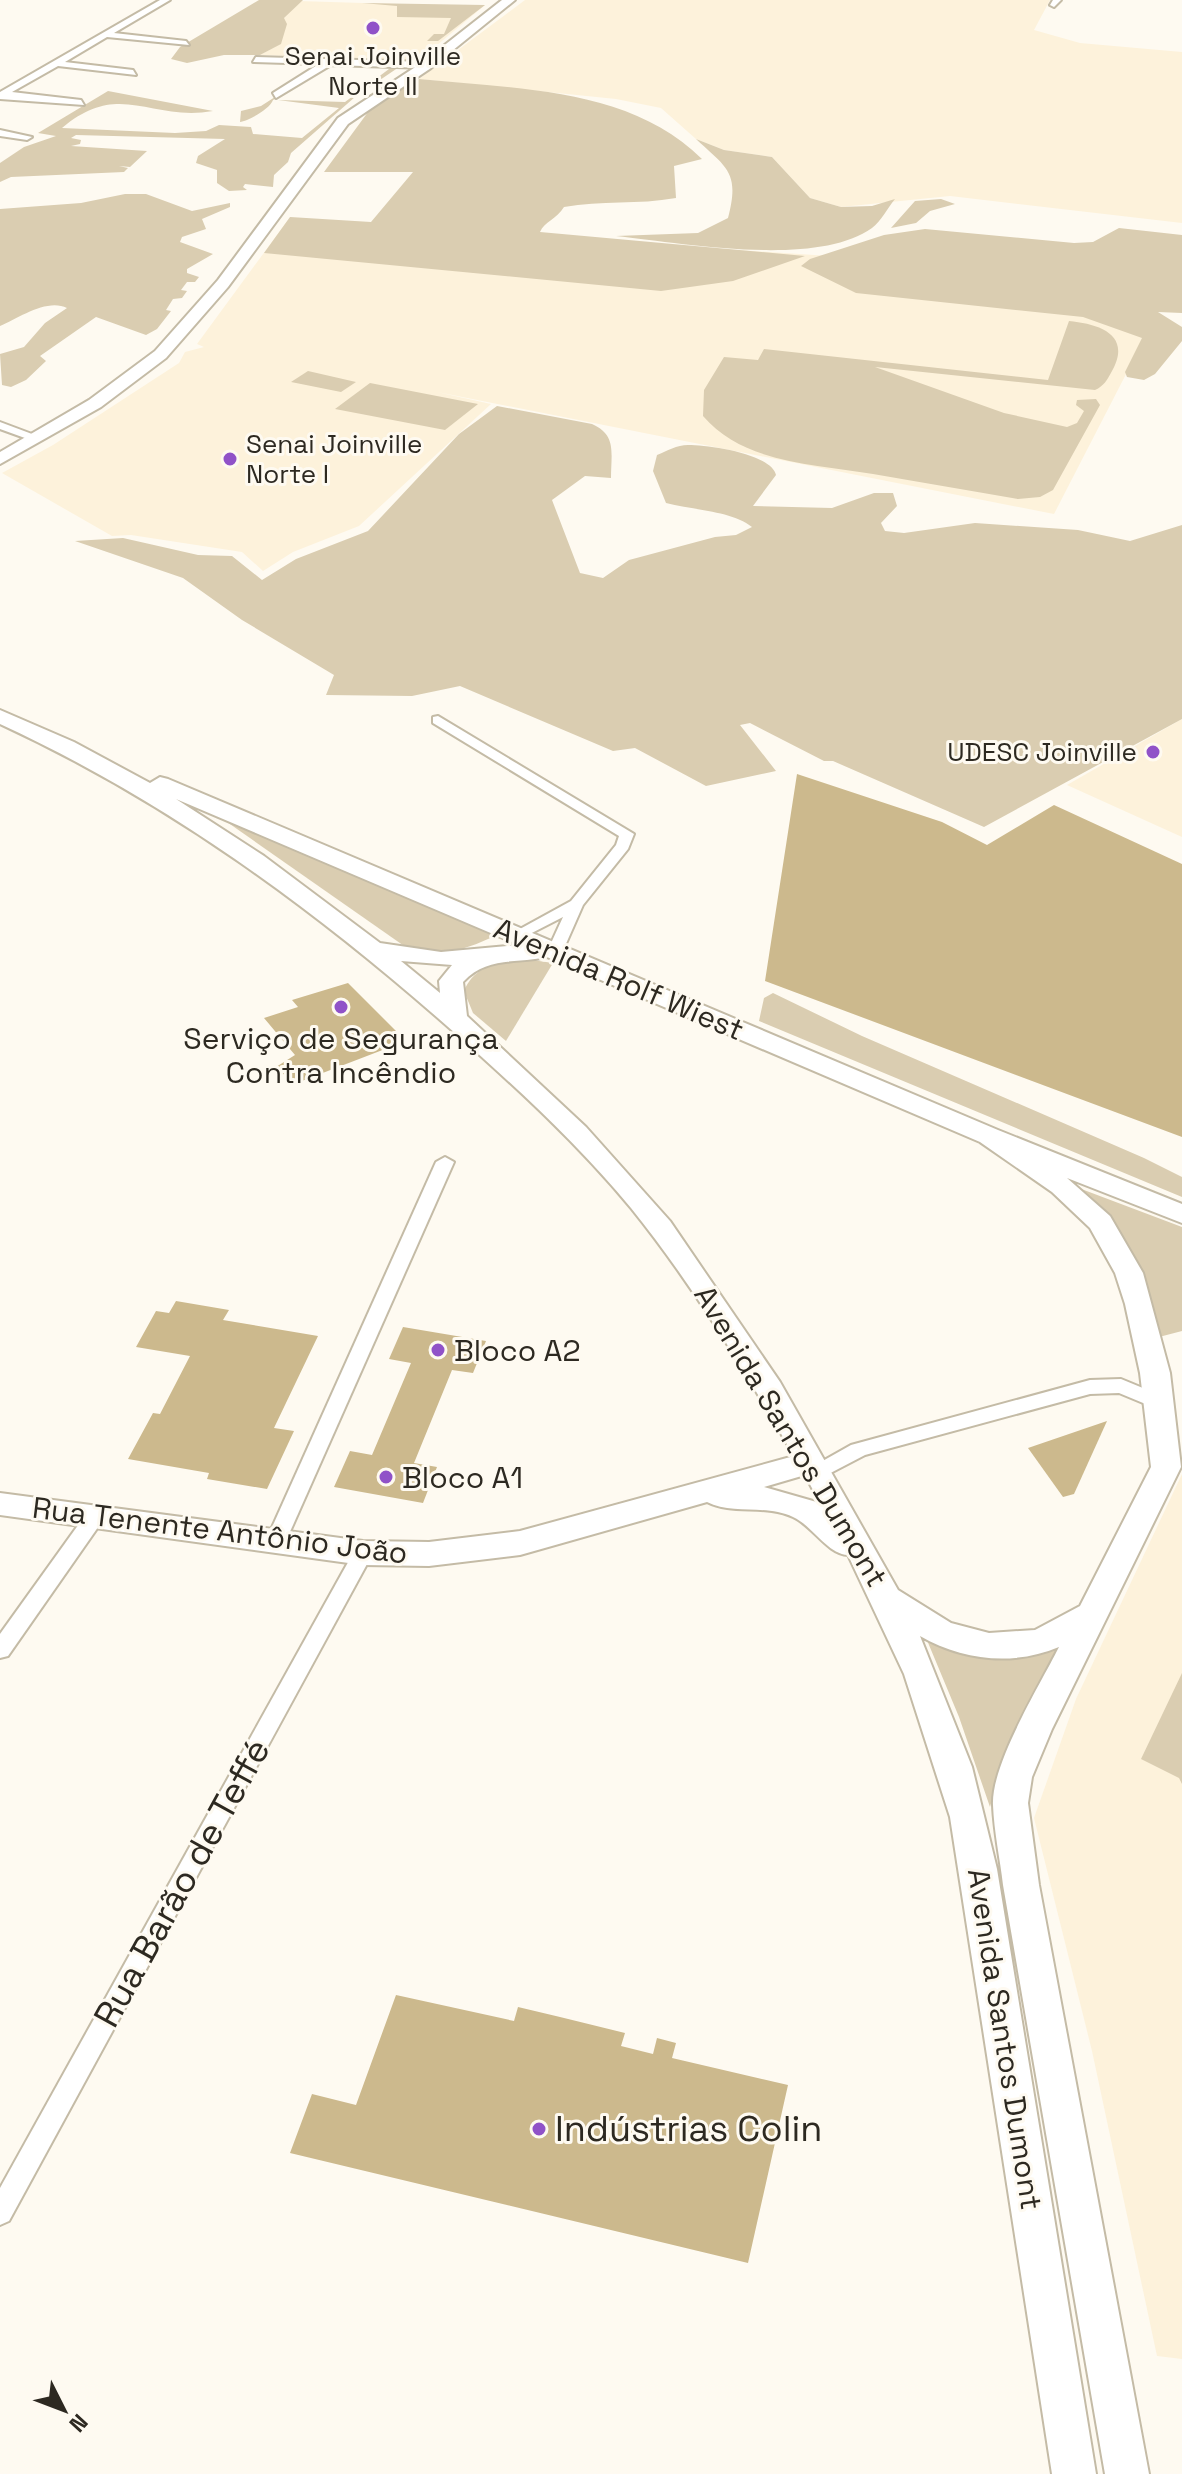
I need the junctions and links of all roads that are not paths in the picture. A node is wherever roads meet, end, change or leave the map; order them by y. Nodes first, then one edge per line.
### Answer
1 (166, 0) edge
2 (509, 0) edge
3 (107, 35) junction
4 (186, 43) dead end
5 (256, 60) dead end
6 (329, 62) junction
7 (56, 63) junction
8 (427, 65) junction
9 (133, 73) dead end
10 (2, 95) edge
11 (276, 95) dead end
12 (81, 103) dead end
13 (0, 133) edge
14 (27, 137) dead end
15 (0, 425) edge
16 (36, 439) junction
17 (0, 459) edge
18 (0, 716) edge
19 (438, 720) dead end
20 (57, 740) junction
21 (576, 904) junction
22 (517, 935) junction
23 (372, 949) junction
24 (555, 952) junction
25 (480, 957) junction
26 (454, 1017) junction
27 (989, 1136) junction
28 (445, 1162) dead end
29 (1182, 1214) edge
30 (1160, 1403) junction
31 (1174, 1456) edge
32 (816, 1467) junction
33 (687, 1497) junction
34 (0, 1504) edge
35 (96, 1515) junction
36 (275, 1543) junction
37 (363, 1553) junction
38 (889, 1598) junction
39 (1093, 1612) junction
40 (0, 1650) edge
41 (927, 1682) junction
42 (0, 2213) edge
43 (1074, 2474) edge
44 (1127, 2474) edge

1 - 3 street
2 - 8 main road
3 - 4 street
3 - 7 street
5 - 6 street
6 - 8 street
6 - 11 street
7 - 9 street
7 - 10 street
8 - 16 main road
10 - 12 street
13 - 14 street
15 - 16 street
16 - 17 main road
18 - 20 main road, Avenida Santos Dumont
19 - 21 street
20 - 22 main road, Avenida Rolf Wiest
20 - 23 main road, Avenida Santos Dumont
21 - 22 street
21 - 24 street
22 - 24 main road, Avenida Rolf Wiest
22 - 25 main road
23 - 25 main road
23 - 26 main road, Avenida Santos Dumont
24 - 25 main road
24 - 27 main road, Avenida Rolf Wiest
25 - 26 main road
26 - 32 main road, Avenida Santos Dumont
27 - 29 main road, Avenida Rolf Wiest
27 - 30 main road
28 - 36 street
30 - 31 main road
30 - 32 street, Rua Tenente Antônio João
31 - 39 main road, Avenida Santos Dumont
32 - 33 main road, Rua Tenente Antônio João
32 - 38 main road, Avenida Santos Dumont
33 - 37 main road, Rua Tenente Antônio João
33 - 41 main road
34 - 35 main road, Rua Tenente Antônio João
35 - 36 main road, Rua Tenente Antônio João
35 - 40 street
36 - 37 main road, Rua Tenente Antônio João
37 - 42 street, Rua Barão de Teffé
38 - 39 main road
38 - 41 main road, Avenida Santos Dumont
39 - 44 main road, Avenida Santos Dumont
41 - 43 main road, Avenida Santos Dumont

